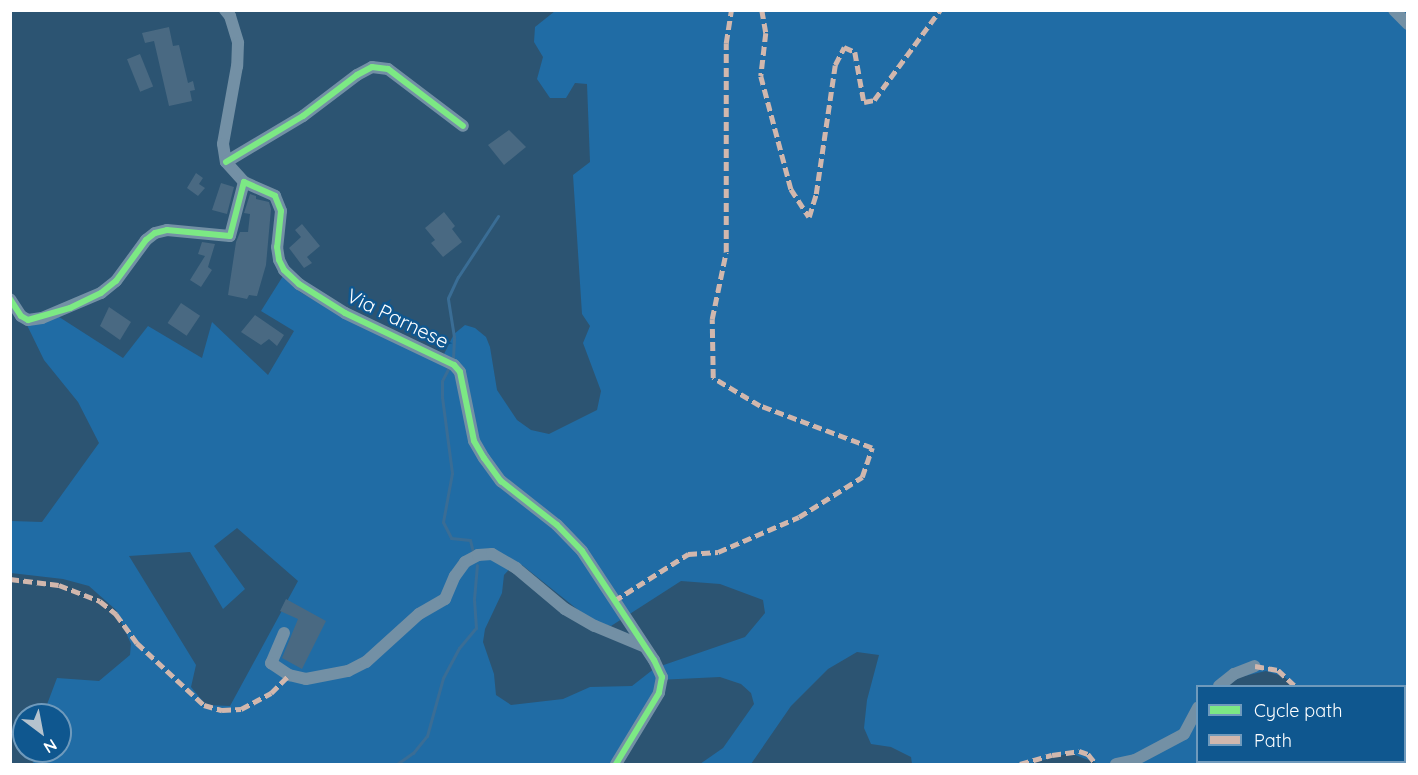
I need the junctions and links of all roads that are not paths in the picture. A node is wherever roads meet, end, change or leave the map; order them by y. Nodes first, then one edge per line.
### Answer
1 (225, 10) edge
2 (1394, 10) edge
3 (1407, 24) edge
4 (463, 126) dead end
5 (226, 162) junction
6 (244, 182) junction
7 (10, 299) edge
8 (284, 633) dead end
9 (643, 646) junction
10 (1255, 666) dead end
11 (1221, 685) edge
12 (1196, 710) edge
13 (615, 765) edge
14 (1116, 765) edge

1 - 5 street
2 - 3 street
4 - 5 street
5 - 6 street
6 - 7 street
6 - 9 street, Via Parnese
8 - 9 street
9 - 13 street, Via Parnese
10 - 11 street
12 - 14 street

